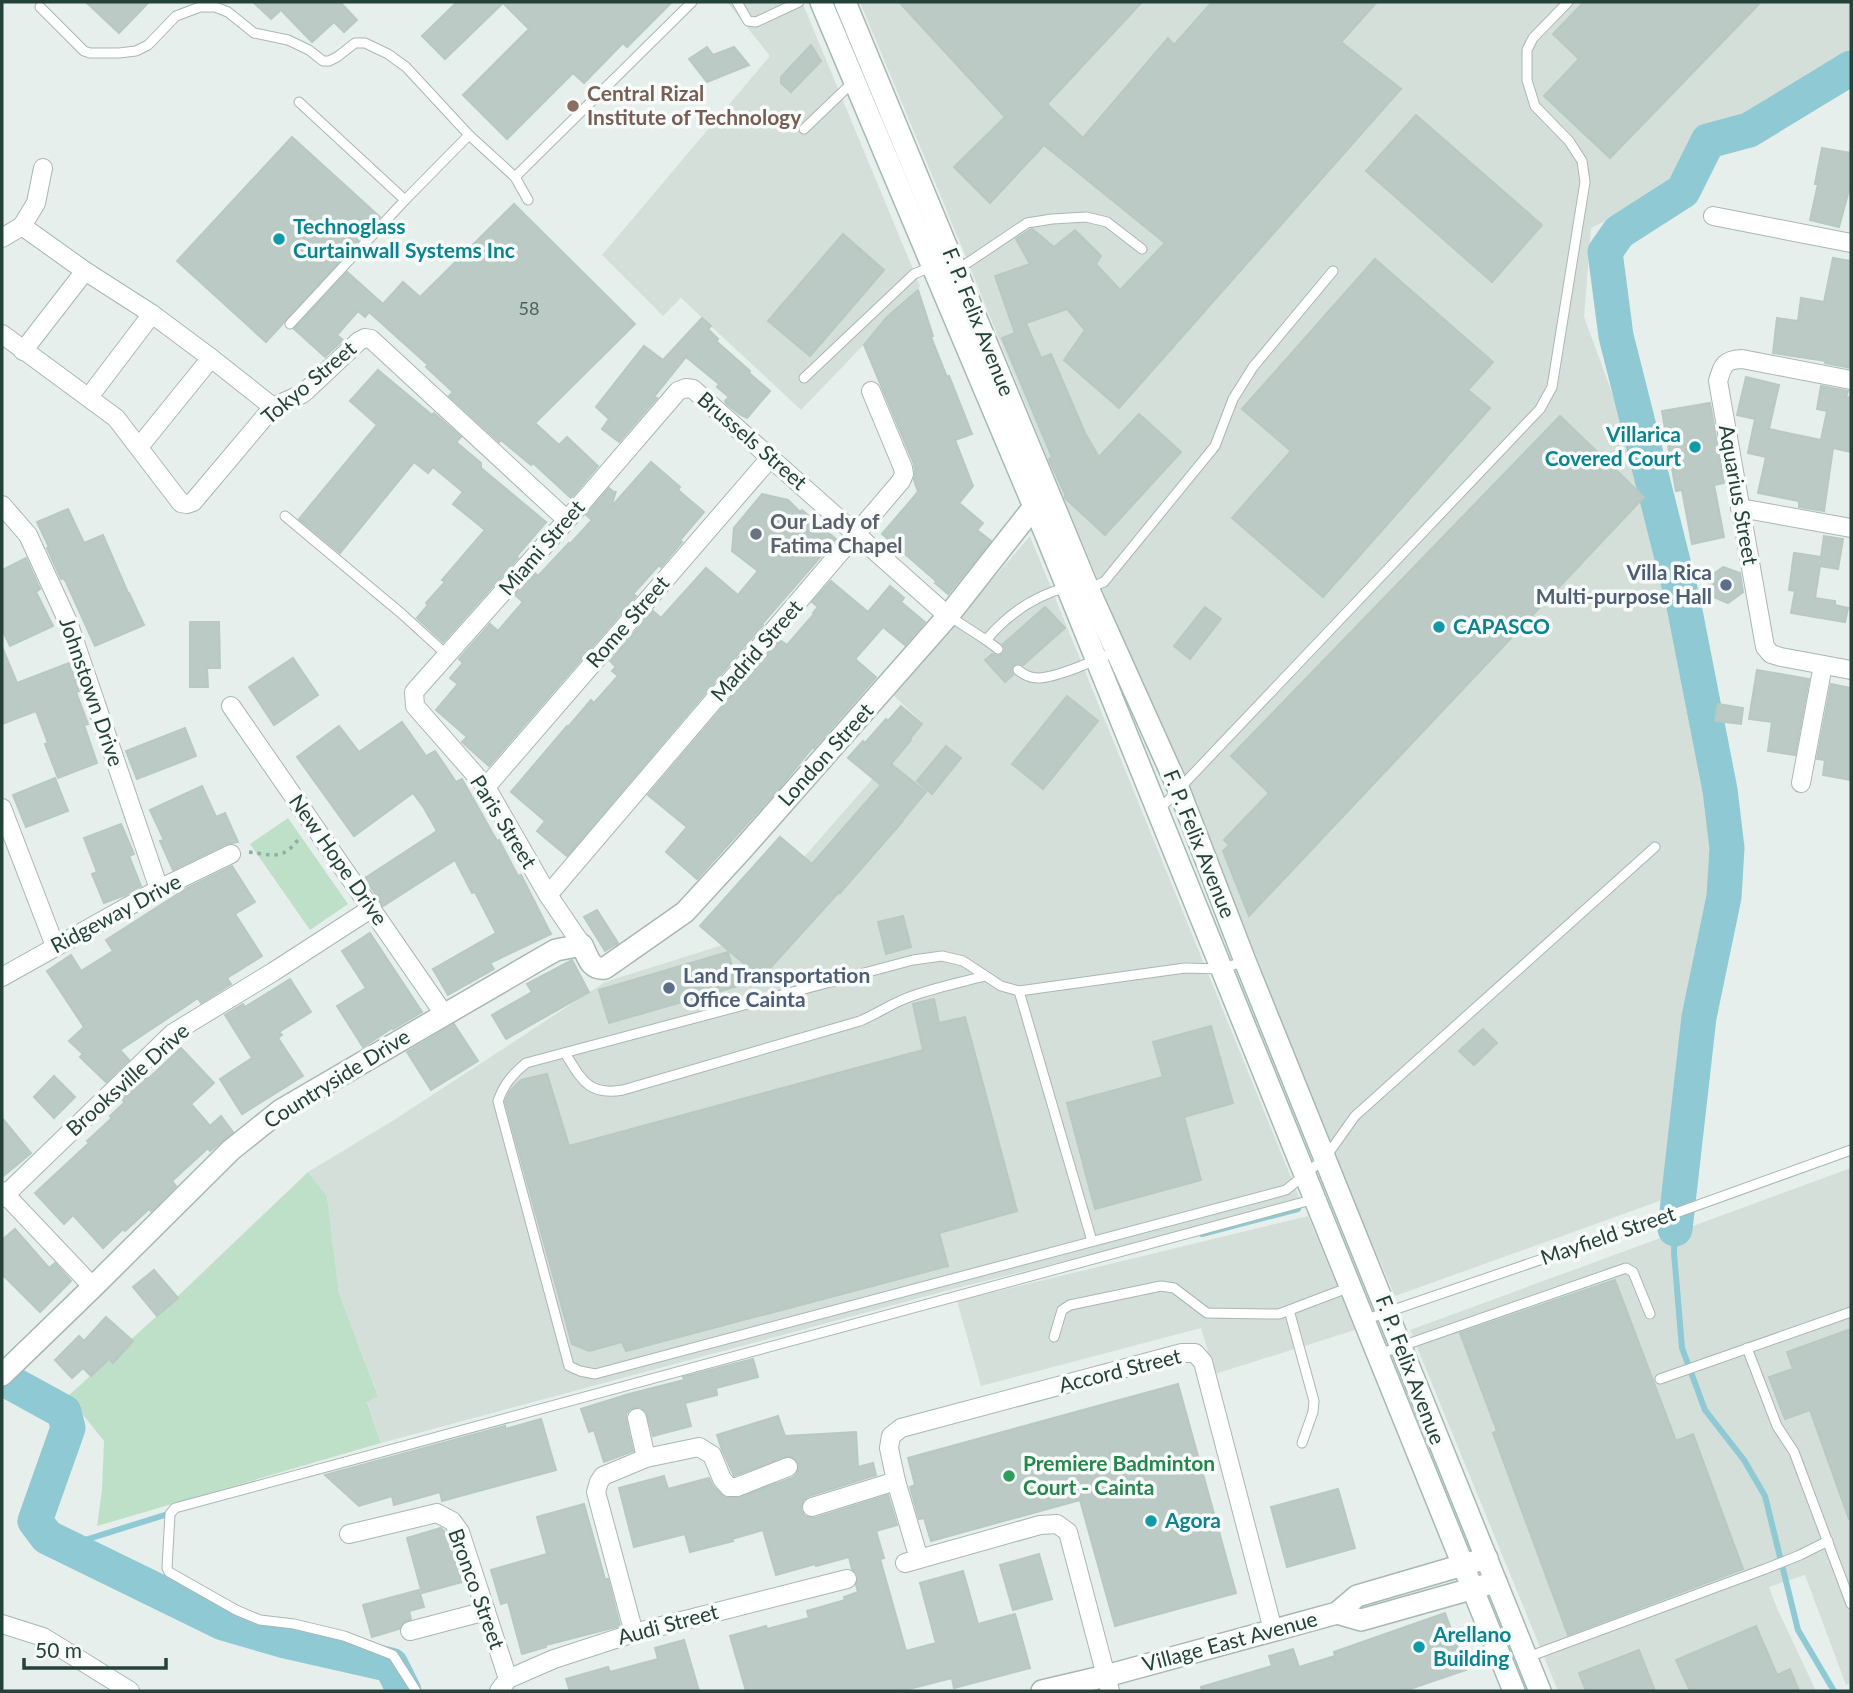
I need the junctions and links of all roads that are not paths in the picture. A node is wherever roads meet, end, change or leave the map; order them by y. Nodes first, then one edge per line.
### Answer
1 (692, 2) edge
2 (737, 2) edge
3 (799, 2) edge
4 (821, 2) edge
5 (845, 2) edge
6 (1568, 2) edge
7 (40, 7) dead end
8 (864, 76) junction
9 (299, 102) dead end
10 (804, 129) dead end
11 (469, 135) junction
12 (43, 168) dead end
13 (515, 177) junction
14 (405, 200) junction
15 (528, 200) dead end
16 (1713, 216) dead end
17 (22, 226) junction
18 (2, 238) edge
19 (1851, 242) edge
20 (1142, 249) dead end
21 (947, 264) junction
22 (85, 271) junction
23 (1333, 271) dead end
24 (152, 314) junction
25 (290, 324) dead end
26 (2, 334) edge
27 (23, 351) junction
28 (211, 358) junction
29 (804, 378) dead end
30 (1851, 380) edge
31 (678, 391) joint
32 (871, 391) dead end
33 (89, 397) junction
34 (273, 407) junction
35 (139, 447) junction
36 (771, 457) junction
37 (1048, 490) junction
38 (2, 505) edge
39 (1034, 508) junction
40 (1740, 508) junction
41 (285, 516) dead end
42 (567, 520) junction
43 (1851, 528) edge
44 (857, 534) junction
45 (1077, 587) junction
46 (948, 616) junction
47 (986, 639) junction
48 (998, 649) dead end
49 (1116, 651) junction
50 (447, 655) junction
51 (1096, 660) junction
52 (1823, 665) junction
53 (1018, 670) dead end
54 (1851, 670) edge
55 (232, 706) dead end
56 (415, 706) joint
57 (1801, 783) dead end
58 (486, 787) junction
59 (1179, 790) junction
60 (2, 808) edge
61 (1158, 811) junction
62 (1655, 847) dead end
63 (231, 854) road end
64 (159, 889) junction
65 (548, 895) junction
66 (372, 908) junction
67 (582, 945) junction
68 (55, 946) junction
69 (1245, 961) junction
70 (1221, 969) junction
71 (985, 976) junction
72 (2, 977) edge
73 (1019, 991) junction
74 (444, 1014) junction
75 (565, 1053) junction
76 (1851, 1150) edge
77 (1325, 1157) junction
78 (1305, 1175) junction
79 (3, 1195) edge
80 (1315, 1199) junction
81 (1092, 1241) junction
82 (93, 1287) junction
83 (1350, 1287) junction
84 (1289, 1310) junction
85 (1388, 1312) junction
86 (1851, 1312) edge
87 (1650, 1314) dead end
88 (1364, 1321) junction
89 (1054, 1338) dead end
90 (1402, 1346) junction
91 (1747, 1348) junction
92 (1377, 1355) junction
93 (2, 1375) edge
94 (1660, 1379) dead end
95 (637, 1418) dead end
96 (1301, 1443) dead end
97 (646, 1458) junction
98 (788, 1467) dead end
99 (896, 1481) junction
100 (812, 1507) dead end
101 (349, 1534) dead end
102 (1828, 1541) junction
103 (1487, 1558) junction
104 (1463, 1566) junction
105 (1423, 1578) junction
106 (847, 1579) dead end
107 (1496, 1582) junction
108 (1472, 1588) junction
109 (1431, 1600) junction
110 (1851, 1604) edge
111 (486, 1611) junction
112 (1337, 1613) junction
113 (2, 1624) edge
114 (1273, 1630) junction
115 (410, 1631) dead end
116 (634, 1633) junction
117 (1526, 1657) junction
118 (1108, 1684) edge
119 (503, 1685) edge
120 (130, 1691) edge
121 (416, 1691) edge
122 (1042, 1691) edge
123 (1514, 1691) edge
124 (1540, 1691) edge

1 - 13 lane
2 - 3 lane
4 - 8 main road, F. P. Felix Avenue
5 - 8 main road, F. P. Felix Avenue
6 - 59 lane
7 - 11 lane
8 - 10 lane
8 - 21 main road, F. P. Felix Avenue
9 - 14 lane
11 - 13 lane
11 - 14 lane
12 - 17 street
13 - 15 lane
14 - 25 lane
16 - 19 street
17 - 18 street
17 - 22 street
20 - 21 lane
21 - 29 lane
21 - 37 main road, F. P. Felix Avenue
21 - 39 main road, F. P. Felix Avenue
22 - 24 street
22 - 27 street
23 - 45 lane
24 - 28 street
24 - 33 street
26 - 27 street, Tokyo Street
27 - 33 street, Tokyo Street
28 - 34 street
28 - 35 street
30 - 40 street, Aquarius Street
31 - 36 street, Brussels Street
31 - 42 street, Miami Street
32 - 44 street, Madrid Street
33 - 35 street, Tokyo Street
34 - 35 street, Tokyo Street
34 - 42 street, Tokyo Street
36 - 44 street, Brussels Street
36 - 58 street, Rome Street
37 - 39 main road, London Street
37 - 45 main road, F. P. Felix Avenue
38 - 64 street, Johnstown Drive
39 - 45 main road, F. P. Felix Avenue
39 - 46 main road, London Street
40 - 43 street
40 - 52 street, Aquarius Street
41 - 50 lane
42 - 50 street, Miami Street
44 - 46 street, Brussels Street
44 - 65 street, Madrid Street
45 - 47 lane
45 - 49 main road, F. P. Felix Avenue
45 - 51 main road, F. P. Felix Avenue
46 - 47 lane
46 - 67 main road, London Street
47 - 48 lane
49 - 51 lane
49 - 59 main road, F. P. Felix Avenue
50 - 56 street, Miami Street
51 - 53 lane
51 - 61 main road, F. P. Felix Avenue
52 - 54 street
52 - 57 street
55 - 66 street, New Hope Drive
56 - 58 street, Paris Street
58 - 65 street, Paris Street
59 - 61 lane
59 - 69 main road, F. P. Felix Avenue
60 - 68 street
61 - 70 main road, F. P. Felix Avenue
62 - 77 lane
63 - 64 street, Ridgeway Drive
64 - 68 street, Ridgeway Drive
65 - 67 street, Paris Street
66 - 74 street, New Hope Drive
66 - 79 street, Brooksville Drive
67 - 74 main road, Countryside Drive
68 - 72 street, Ridgeway Drive
69 - 70 lane
69 - 77 main road, F. P. Felix Avenue
70 - 73 lane
70 - 78 main road, F. P. Felix Avenue
71 - 73 lane
71 - 75 lane
71 - 75 lane
73 - 81 lane
74 - 82 main road, Countryside Drive
75 - 81 lane
76 - 85 lane, Mayfield Street
77 - 78 lane
77 - 85 main road, F. P. Felix Avenue
78 - 80 main road, F. P. Felix Avenue
78 - 81 lane
79 - 82 street
80 - 83 main road, F. P. Felix Avenue
80 - 121 lane
82 - 93 main road, Countryside Drive
83 - 84 lane
83 - 88 main road, F. P. Felix Avenue
84 - 89 lane
84 - 96 lane
85 - 88 lane, Mayfield Street
85 - 90 main road, F. P. Felix Avenue
86 - 91 lane
87 - 90 lane
88 - 92 main road, F. P. Felix Avenue
90 - 92 lane
90 - 103 main road, F. P. Felix Avenue
91 - 94 lane
91 - 102 lane
92 - 104 main road, F. P. Felix Avenue
95 - 97 street
97 - 98 street
97 - 116 street
99 - 100 street
99 - 114 street, Accord Street
99 - 118 street, Accord Street
101 - 111 street, Bronco Street
102 - 110 lane
102 - 117 lane
103 - 104 main road, Village East Avenue
103 - 107 main road, F. P. Felix Avenue
104 - 105 main road, Village East Avenue
104 - 108 main road, F. P. Felix Avenue
105 - 109 main road
105 - 112 main road, Village East Avenue
106 - 116 street, Audi Street
107 - 108 main road, Village East Avenue
107 - 117 main road, F. P. Felix Avenue
108 - 109 main road, Village East Avenue
108 - 123 main road, F. P. Felix Avenue
109 - 112 main road, Village East Avenue
111 - 115 street
111 - 119 street, Bronco Street
112 - 114 main road, Village East Avenue
113 - 120 street
114 - 118 main road, Village East Avenue
116 - 119 street, Audi Street
117 - 124 main road, F. P. Felix Avenue
118 - 122 main road, Village East Avenue

